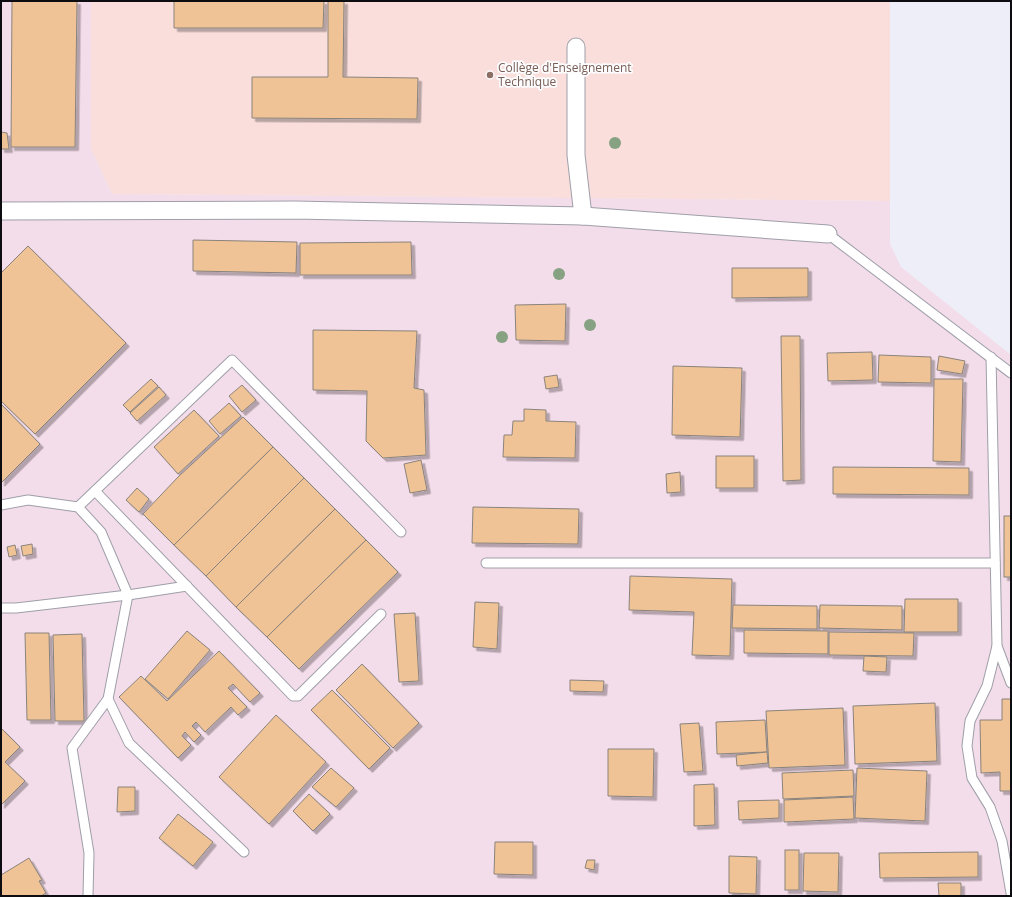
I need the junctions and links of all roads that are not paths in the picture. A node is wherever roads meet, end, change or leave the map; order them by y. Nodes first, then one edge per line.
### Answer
1 (576, 47) dead end
2 (1, 211) edge
3 (583, 216) junction
4 (828, 234) joint
5 (991, 358) junction
6 (1011, 373) edge
7 (95, 491) junction
8 (1, 505) edge
9 (78, 507) junction
10 (401, 532) dead end
11 (486, 563) dead end
12 (995, 563) junction
13 (187, 586) junction
14 (128, 595) junction
15 (1, 608) edge
16 (381, 614) dead end
17 (997, 646) junction
18 (1011, 682) edge
19 (108, 699) junction
20 (244, 852) dead end
21 (1011, 893) edge
22 (88, 896) edge

1 - 3 street
2 - 3 street
3 - 4 street
4 - 5 lane
5 - 6 lane
5 - 12 lane
7 - 9 lane
7 - 10 lane
7 - 13 lane
8 - 9 lane
9 - 14 lane
11 - 12 lane
12 - 17 lane
13 - 14 lane
13 - 16 lane
14 - 15 lane
14 - 19 lane
17 - 18 lane
17 - 21 lane
19 - 20 lane
19 - 22 lane

